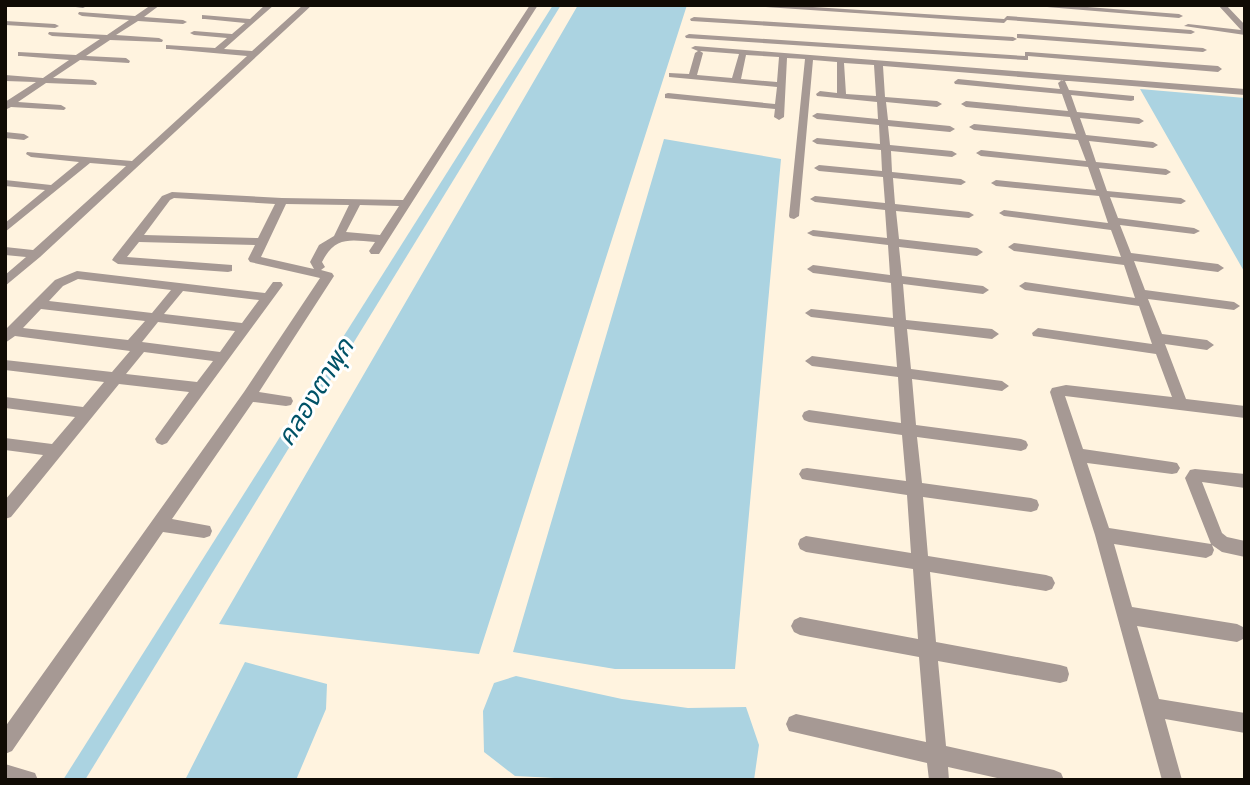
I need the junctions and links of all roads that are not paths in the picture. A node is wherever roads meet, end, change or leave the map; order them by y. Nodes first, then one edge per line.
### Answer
1 (65, 5) edge
2 (156, 5) edge
3 (257, 5) edge
4 (309, 5) edge
5 (534, 5) edge
6 (740, 5) edge
7 (1027, 5) edge
8 (1222, 5) edge
9 (269, 6) edge
10 (1064, 7) edge
11 (848, 8) edge
12 (1124, 9) edge
13 (83, 10) edge
14 (1179, 16) dead end
15 (205, 17) dead end
16 (136, 19) junction
17 (694, 19) dead end
18 (252, 21) junction
19 (183, 22) dead end
20 (1241, 22) edge
21 (5, 23) edge
22 (1070, 23) junction
23 (852, 28) junction
24 (1134, 28) junction
25 (1245, 32) edge
26 (194, 33) dead end
27 (234, 36) junction
28 (689, 36) dead end
29 (110, 37) junction
30 (159, 40) dead end
31 (1075, 40) junction
32 (1145, 46) junction
33 (169, 47) dead end
34 (854, 47) junction
35 (1203, 50) dead end
36 (217, 51) junction
37 (20, 54) dead end
38 (256, 54) junction
39 (742, 55) dead end
40 (783, 55) junction
41 (1049, 56) junction
42 (809, 57) junction
43 (79, 58) junction
44 (1088, 59) junction
45 (857, 60) junction
46 (126, 61) dead end
47 (878, 62) junction
48 (840, 63) dead end
49 (1156, 64) junction
50 (1201, 67) junction
51 (1218, 69) dead end
52 (1056, 71) dead end
53 (672, 75) dead end
54 (1101, 76) dead end
55 (692, 77) junction
56 (5, 78) edge
57 (45, 80) junction
58 (1212, 80) dead end
59 (733, 81) junction
60 (958, 82) dead end
61 (93, 83) dead end
62 (781, 85) junction
63 (1170, 85) junction
64 (1064, 88) junction
65 (1245, 92) edge
66 (820, 94) dead end
67 (668, 96) dead end
68 (842, 96) junction
69 (1130, 98) dead end
70 (881, 99) junction
71 (937, 104) dead end
72 (966, 104) dead end
73 (6, 105) edge
74 (723, 107) junction
75 (61, 108) dead end
76 (1074, 114) junction
77 (817, 116) dead end
78 (1139, 121) dead end
79 (883, 123) junction
80 (974, 127) dead end
81 (950, 129) dead end
82 (5, 135) edge
83 (24, 137) dead end
84 (1082, 138) junction
85 (817, 141) dead end
86 (1153, 145) dead end
87 (885, 147) junction
88 (952, 153) dead end
89 (981, 153) dead end
90 (32, 154) dead end
91 (87, 160) junction
92 (1092, 163) junction
93 (134, 164) junction
94 (818, 169) dead end
95 (1166, 172) dead end
96 (887, 175) junction
97 (961, 182) dead end
98 (5, 183) edge
99 (996, 183) dead end
100 (54, 188) junction
101 (1103, 194) junction
102 (816, 199) dead end
103 (282, 201) junction
104 (1181, 201) dead end
105 (356, 202) junction
106 (407, 204) junction
107 (890, 207) junction
108 (1004, 213) dead end
109 (5, 215) edge
110 (970, 215) dead end
111 (794, 216) dead end
112 (20, 217) junction
113 (1114, 224) junction
114 (5, 229) edge
115 (1194, 231) dead end
116 (813, 233) dead end
117 (344, 235) junction
118 (138, 236) junction
119 (383, 239) junction
120 (262, 242) junction
121 (893, 242) junction
122 (1014, 247) dead end
123 (5, 251) edge
124 (375, 251) dead end
125 (977, 252) dead end
126 (36, 254) junction
127 (1127, 259) junction
128 (319, 267) dead end
129 (228, 268) dead end
130 (1218, 268) dead end
131 (813, 269) dead end
132 (896, 280) junction
133 (5, 282) edge
134 (276, 285) dead end
135 (1025, 286) dead end
136 (180, 288) junction
137 (983, 290) dead end
138 (267, 297) junction
139 (1142, 298) junction
140 (39, 304) junction
141 (1234, 306) dead end
142 (811, 313) dead end
143 (154, 318) junction
144 (900, 323) junction
145 (245, 328) junction
146 (1038, 333) dead end
147 (992, 334) dead end
148 (9, 335) edge
149 (1159, 344) junction
150 (1207, 345) dead end
151 (136, 346) junction
152 (223, 357) junction
153 (812, 361) dead end
154 (5, 365) edge
155 (904, 374) junction
156 (116, 378) junction
157 (1002, 386) dead end
158 (200, 387) junction
159 (249, 396) junction
160 (286, 401) dead end
161 (5, 402) edge
162 (1181, 404) junction
163 (1245, 412) edge
164 (87, 413) junction
165 (809, 416) dead end
166 (909, 430) junction
167 (162, 439) dead end
168 (5, 444) edge
169 (1021, 445) dead end
170 (55, 451) junction
171 (1078, 455) junction
172 (1172, 468) dead end
173 (807, 474) dead end
174 (1245, 481) edge
175 (914, 489) junction
176 (12, 495) edge
177 (1031, 505) dead end
178 (5, 512) edge
179 (159, 524) junction
180 (204, 531) dead end
181 (1103, 535) junction
182 (806, 544) dead end
183 (1245, 549) edge
184 (1206, 550) dead end
185 (920, 562) junction
186 (1046, 583) dead end
187 (1126, 615) junction
188 (800, 626) dead end
189 (1237, 632) dead end
190 (928, 650) junction
191 (1060, 674) dead end
192 (1151, 707) junction
193 (1245, 723) edge
194 (796, 724) dead end
195 (5, 744) edge
196 (936, 754) junction
197 (5, 774) edge
198 (28, 780) edge
199 (939, 780) edge
200 (1054, 780) edge
201 (1172, 780) edge

1 - 13 street
2 - 16 street
3 - 9 street
4 - 38 street
5 - 106 street
6 - 11 street
7 - 10 street
8 - 20 street
9 - 18 street
10 - 12 street
10 - 22 street
11 - 22 street
11 - 23 street
12 - 14 street
12 - 24 street
13 - 16 street
15 - 18 street
16 - 19 street
16 - 29 street
17 - 23 street
18 - 27 street
20 - 25 street
21 - 29 street
22 - 24 street
22 - 31 street
23 - 31 street
23 - 34 street
24 - 25 street
24 - 32 street
26 - 27 street
27 - 36 street
28 - 34 street
29 - 30 street
29 - 43 street
31 - 32 street
31 - 44 street
32 - 35 street
32 - 49 street
33 - 36 street
34 - 41 street
34 - 45 street
36 - 38 street
37 - 43 street
38 - 93 street
39 - 59 street
40 - 42 street
40 - 55 street
40 - 62 street
41 - 44 street
41 - 52 street
42 - 45 street
42 - 111 street
43 - 46 street
43 - 57 street
44 - 49 street
44 - 54 street
45 - 47 street
47 - 63 street
47 - 70 street
48 - 68 street
49 - 50 street
49 - 63 street
50 - 51 street
50 - 58 street
53 - 55 street
55 - 59 street
56 - 57 street
57 - 61 street
57 - 73 street
59 - 62 street
59 - 74 street
60 - 64 street
62 - 74 street
63 - 65 street
64 - 69 street
64 - 76 street
66 - 68 street
67 - 74 street
68 - 70 street
70 - 71 street
70 - 79 street
72 - 76 street
73 - 75 street
76 - 78 street
76 - 84 street
77 - 79 street
79 - 81 street
79 - 87 street
80 - 84 street
82 - 83 street
84 - 86 street
84 - 92 street
85 - 87 street
87 - 88 street
87 - 96 street
89 - 92 street
90 - 91 street
91 - 93 street
91 - 100 street
92 - 95 street
92 - 101 street
93 - 126 street
94 - 96 street
96 - 97 street
96 - 107 street
98 - 100 street
99 - 101 street
100 - 112 street
101 - 104 street
101 - 113 street
102 - 107 street
103 - 105 street
103 - 118 street
103 - 120 street
105 - 106 street
105 - 117 street
106 - 119 street
107 - 110 street
107 - 121 street
108 - 113 street
109 - 112 street
112 - 114 street
113 - 115 street
113 - 127 street
116 - 121 street
117 - 119 street
117 - 128 street
118 - 120 street
118 - 129 street
119 - 124 street
120 - 159 street
121 - 125 street
121 - 132 street
122 - 127 street
123 - 126 street
126 - 133 street
127 - 130 street
127 - 139 street
131 - 132 street
132 - 137 street
132 - 144 street
134 - 138 street
135 - 139 street
136 - 138 street
136 - 140 street
136 - 143 street
138 - 145 street
139 - 141 street
139 - 149 street
140 - 143 street
140 - 148 street
142 - 144 street
143 - 145 street
143 - 151 street
144 - 147 street
144 - 155 street
145 - 152 street
146 - 149 street
148 - 151 street
149 - 150 street
149 - 162 street
151 - 152 street
151 - 156 street
152 - 158 street
153 - 155 street
154 - 156 street
155 - 157 street
155 - 166 street
156 - 158 street
156 - 164 street
158 - 167 street
159 - 160 street
159 - 179 street
161 - 164 street
162 - 163 street
162 - 171 street
164 - 170 street
165 - 166 street
166 - 169 street
166 - 175 street
168 - 170 street
170 - 176 street
171 - 172 street
171 - 181 street
173 - 175 street
174 - 183 street
175 - 177 street
175 - 185 street
176 - 178 street
179 - 180 street
179 - 195 street
181 - 184 street
181 - 187 street
182 - 185 street
185 - 186 street
185 - 190 street
187 - 189 street
187 - 192 street
188 - 190 street
190 - 191 street
190 - 196 street
192 - 193 street
192 - 201 street
194 - 196 street
196 - 199 street
196 - 200 street
197 - 198 street

